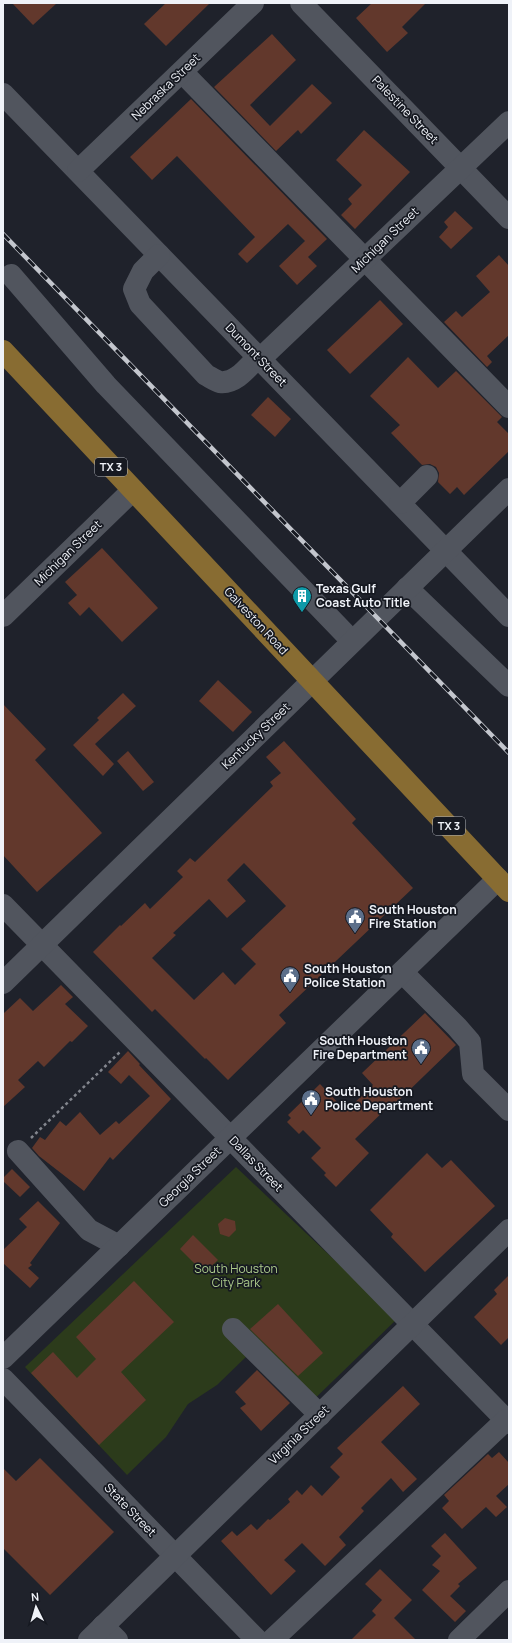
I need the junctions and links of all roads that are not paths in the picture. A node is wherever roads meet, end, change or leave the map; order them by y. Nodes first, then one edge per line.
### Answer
1 (253, 3) edge
2 (301, 3) edge
3 (182, 72) junction
4 (3, 94) edge
5 (509, 122) edge
6 (461, 168) junction
7 (78, 171) junction
8 (509, 218) edge
9 (159, 254) junction
10 (365, 259) junction
11 (11, 275) dead end
12 (3, 351) edge
13 (259, 358) junction
14 (509, 407) edge
15 (427, 476) dead end
16 (509, 488) edge
17 (133, 490) junction
18 (400, 503) junction
19 (446, 550) junction
20 (407, 588) junction
21 (3, 616) edge
22 (509, 616) edge
23 (352, 642) junction
24 (312, 681) junction
25 (509, 686) edge
26 (504, 885) edge
27 (3, 905) edge
28 (42, 945) junction
29 (402, 972) junction
30 (3, 983) edge
31 (509, 1110) edge
32 (230, 1138) junction
33 (18, 1151) road end
34 (509, 1230) edge
35 (119, 1246) junction
36 (412, 1324) junction
37 (233, 1329) dead end
38 (3, 1358) edge
39 (3, 1379) edge
40 (320, 1415) junction
41 (507, 1422) edge
42 (175, 1556) junction
43 (509, 1591) edge
44 (103, 1635) edge
45 (257, 1640) edge
46 (272, 1640) edge
47 (459, 1640) edge

1 - 3 street, Nebraska Street
2 - 6 street, Palestine Street
3 - 7 street, Nebraska Street
3 - 10 street
4 - 7 street, Dumont Street
5 - 6 street, Michigan Street
6 - 8 street, Palestine Street
6 - 10 street, Michigan Street
7 - 9 street, Dumont Street
9 - 13 street, Dumont Street
9 - 13 street, Michigan Street
10 - 13 street, Michigan Street
10 - 14 street
11 - 23 street
12 - 17 main road, Galveston Road / TX 3
13 - 18 street, Dumont Street
15 - 18 street
16 - 19 street, Kentucky Street
17 - 21 street, Michigan Street
17 - 24 main road, Galveston Road / TX 3
18 - 19 street, Dumont Street
19 - 20 street, Kentucky Street
19 - 22 street, Dumont Street
20 - 23 street, Kentucky Street
20 - 25 street
23 - 24 street, Kentucky Street
24 - 26 main road, Galveston Road / TX 3
24 - 28 street, Kentucky Street
26 - 29 street, Georgia Street
27 - 28 street, Dallas Street
28 - 30 street, Kentucky Street
28 - 32 street, Dallas Street
29 - 31 street
29 - 32 street, Georgia Street
32 - 35 street, Georgia Street
32 - 36 street, Dallas Street
33 - 35 street
34 - 36 street, Virginia Street
35 - 38 street, Georgia Street
36 - 40 street, Virginia Street
36 - 41 street, Dallas Street
37 - 40 street
39 - 42 street, State Street
40 - 42 street, Virginia Street
41 - 46 street
42 - 44 street, Virginia Street
42 - 45 street, State Street
43 - 47 street

